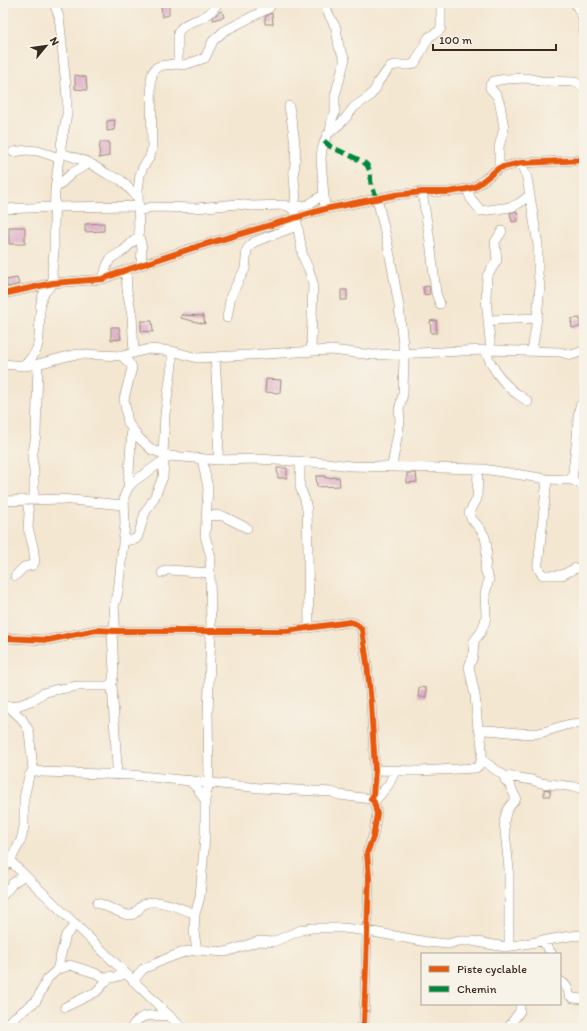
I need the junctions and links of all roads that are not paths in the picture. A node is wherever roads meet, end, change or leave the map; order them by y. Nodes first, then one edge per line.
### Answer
1 (54, 3) edge
2 (218, 3) edge
3 (272, 3) edge
4 (325, 3) edge
5 (441, 3) edge
6 (575, 3) edge
7 (584, 33) edge
8 (176, 64) junction
9 (584, 87) edge
10 (289, 106) dead end
11 (330, 132) junction
12 (13, 152) dead end
13 (60, 156) junction
14 (584, 160) edge
15 (90, 163) junction
16 (521, 163) junction
17 (500, 168) junction
18 (55, 189) junction
19 (467, 189) junction
20 (422, 192) junction
21 (530, 195) junction
22 (324, 196) junction
23 (377, 198) junction
24 (139, 205) junction
25 (55, 207) junction
26 (3, 209) edge
27 (325, 210) junction
28 (295, 218) junction
29 (502, 231) dead end
30 (139, 236) junction
31 (142, 265) junction
32 (126, 270) junction
33 (103, 279) junction
34 (53, 283) junction
35 (3, 294) edge
36 (440, 304) dead end
37 (227, 318) dead end
38 (537, 318) junction
39 (488, 320) junction
40 (488, 350) junction
41 (172, 351) junction
42 (311, 351) junction
43 (532, 351) junction
44 (584, 351) edge
45 (134, 353) junction
46 (404, 354) junction
47 (122, 356) junction
48 (215, 357) junction
49 (3, 364) edge
50 (38, 364) junction
51 (24, 366) junction
52 (528, 402) dead end
53 (584, 402) edge
54 (132, 428) junction
55 (166, 457) junction
56 (202, 459) junction
57 (218, 460) junction
58 (300, 462) junction
59 (392, 466) junction
60 (478, 469) junction
61 (547, 478) junction
62 (572, 480) junction
63 (584, 486) edge
64 (128, 488) junction
65 (31, 500) junction
66 (3, 501) edge
67 (123, 505) junction
68 (206, 515) junction
69 (247, 528) dead end
70 (123, 540) junction
71 (584, 569) edge
72 (162, 573) dead end
73 (210, 573) junction
74 (15, 576) dead end
75 (309, 628) junction
76 (112, 629) junction
77 (211, 631) junction
78 (3, 638) edge
79 (112, 684) junction
80 (6, 707) edge
81 (584, 724) edge
82 (480, 730) junction
83 (482, 760) junction
84 (33, 770) junction
85 (375, 770) junction
86 (116, 771) junction
87 (394, 772) junction
88 (506, 776) junction
89 (189, 780) junction
90 (209, 782) junction
91 (584, 788) edge
92 (205, 800) junction
93 (373, 800) junction
94 (6, 857) edge
95 (3, 869) edge
96 (25, 875) junction
97 (3, 895) edge
98 (98, 903) dead end
99 (195, 914) junction
100 (76, 924) junction
101 (368, 931) junction
102 (584, 935) edge
103 (542, 940) junction
104 (508, 949) edge
105 (197, 950) junction
106 (518, 950) edge
107 (551, 953) edge
108 (116, 964) junction
109 (57, 970) junction
110 (129, 977) junction
111 (108, 979) junction
112 (561, 981) edge
113 (584, 1000) edge
114 (520, 1005) edge
115 (65, 1006) dead end
116 (170, 1016) junction
117 (3, 1026) edge
118 (131, 1028) edge
119 (182, 1028) edge
120 (359, 1028) edge
121 (508, 1028) edge

1 - 13 street
2 - 8 street
3 - 8 street
4 - 11 street
5 - 11 street
6 - 7 street
8 - 24 street
9 - 17 street
10 - 28 street
11 - 22 street
12 - 13 street
13 - 15 street
13 - 18 street
14 - 16 street
15 - 18 street
15 - 24 street
16 - 17 street
16 - 21 street
17 - 19 street
18 - 25 street
19 - 20 street
19 - 21 street
20 - 23 street
20 - 36 street
21 - 38 street
22 - 27 street
22 - 28 street
23 - 27 street
23 - 46 street
24 - 25 street
24 - 28 street
24 - 30 street
25 - 26 street
25 - 34 street
27 - 28 street
28 - 31 street
28 - 37 street
28 - 42 street
29 - 39 street
30 - 31 street
30 - 33 street
31 - 32 street
32 - 33 street
32 - 45 street
33 - 34 street
34 - 35 street
34 - 51 street
38 - 39 street
38 - 43 street
39 - 40 street
40 - 43 street
40 - 46 street
40 - 52 street
41 - 45 street
41 - 48 street
41 - 55 street
42 - 46 street
42 - 48 street
43 - 44 street
45 - 47 street
46 - 59 street
47 - 50 street
47 - 54 street
48 - 57 street
49 - 51 street
50 - 51 street
50 - 65 street
53 - 62 street
54 - 55 street
54 - 64 street
55 - 56 street
55 - 64 street
55 - 70 street
56 - 57 street
56 - 68 street
57 - 58 street
58 - 59 street
58 - 75 street
59 - 60 street
60 - 61 street
60 - 82 street
61 - 62 street
61 - 71 street
62 - 63 street
64 - 67 street
65 - 66 street
65 - 67 street
65 - 74 street
67 - 70 street
68 - 69 street
68 - 73 street
70 - 76 street
72 - 73 street
73 - 77 street
75 - 77 street
75 - 85 street
76 - 77 street
76 - 78 street
76 - 79 street
77 - 90 street
79 - 80 street
79 - 86 street
80 - 84 street
81 - 82 street
82 - 83 street
83 - 87 street
83 - 88 street
84 - 86 street
84 - 94 street
85 - 87 street
85 - 93 street
86 - 89 street
87 - 93 street
88 - 91 street
88 - 104 street
89 - 90 street
89 - 92 street
90 - 92 street
90 - 93 street
92 - 99 street
93 - 101 street
94 - 95 street
94 - 96 street
96 - 97 street
96 - 100 street
98 - 99 street
99 - 105 street
100 - 108 street
100 - 109 street
101 - 104 street
101 - 105 street
101 - 120 street
102 - 103 street
103 - 106 street
103 - 107 street
104 - 106 street
105 - 110 street
108 - 110 street
108 - 111 street
109 - 111 street
109 - 117 street
110 - 111 street
110 - 116 street
111 - 115 street
112 - 113 street
114 - 121 street
116 - 118 street
116 - 119 street

